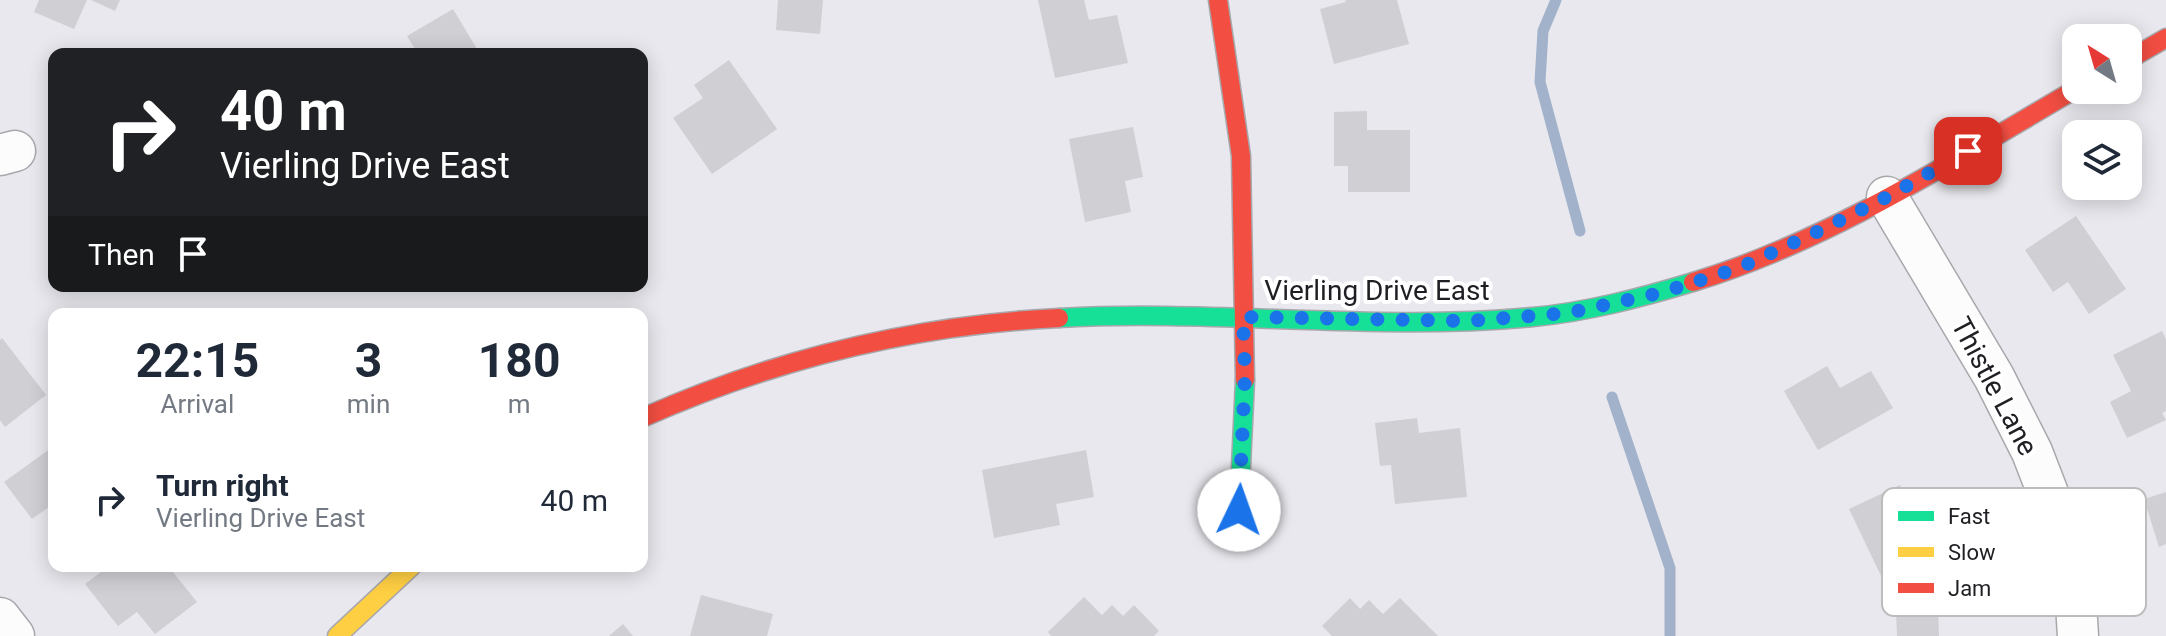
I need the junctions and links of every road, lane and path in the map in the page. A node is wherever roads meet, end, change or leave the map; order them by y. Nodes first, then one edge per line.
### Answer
1 (1218, 0) edge
2 (2166, 38) edge
3 (2142, 52) edge
4 (2062, 97) edge
5 (1887, 197) junction
6 (1243, 317) junction
7 (648, 416) edge
8 (2046, 488) edge
9 (1239, 510) dead end
10 (406, 572) edge
11 (2077, 616) edge
12 (0, 618) edge
13 (14, 636) edge
14 (337, 636) edge
15 (2078, 636) edge

1 - 6 street
2 - 3 street
4 - 5 street, Vierling Drive East
5 - 6 street, Vierling Drive East
5 - 8 street, Thistle Lane
6 - 7 street, Vierling Drive East
6 - 9 street
10 - 14 street
11 - 15 street, Thistle Lane
12 - 13 street

